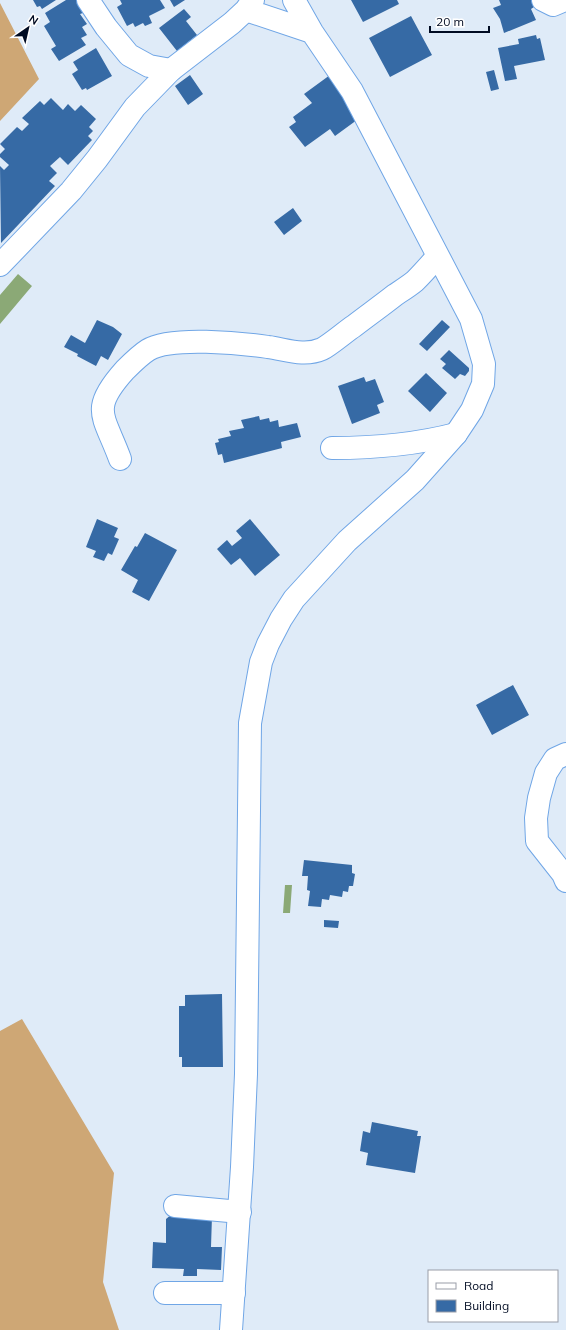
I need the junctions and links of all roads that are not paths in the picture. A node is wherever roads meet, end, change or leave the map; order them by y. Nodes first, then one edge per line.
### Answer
1 (88, 0) edge
2 (294, 0) edge
3 (544, 0) edge
4 (565, 0) edge
5 (250, 5) edge
6 (312, 32) junction
7 (171, 70) junction
8 (437, 256) junction
9 (0, 265) edge
10 (456, 434) junction
11 (332, 448) dead end
12 (120, 459) dead end
13 (566, 754) edge
14 (566, 881) edge
15 (175, 1206) dead end
16 (240, 1212) junction
17 (165, 1293) dead end
18 (234, 1293) junction
19 (231, 1330) edge

1 - 7 street
2 - 6 street
3 - 4 street
5 - 6 street
5 - 7 street
6 - 8 street
7 - 9 street
8 - 10 street
8 - 12 street
10 - 11 street
10 - 16 street
13 - 14 street
15 - 16 street
16 - 18 street
17 - 18 street
18 - 19 street

